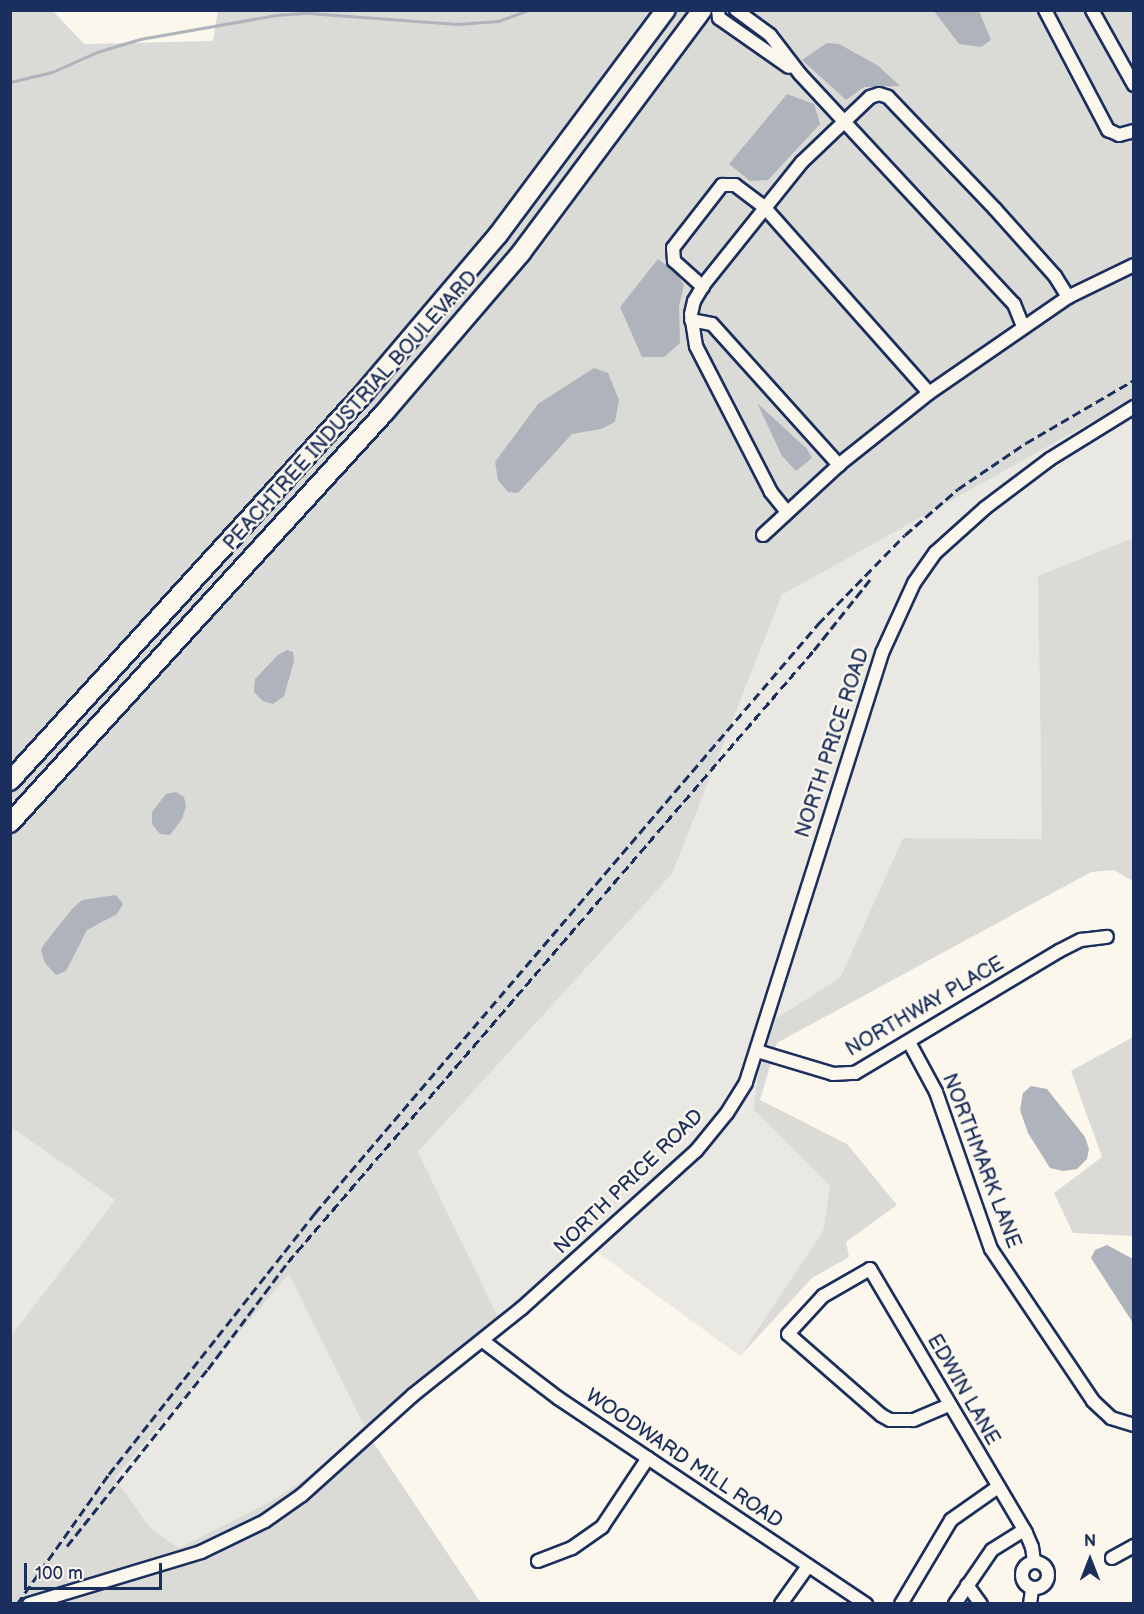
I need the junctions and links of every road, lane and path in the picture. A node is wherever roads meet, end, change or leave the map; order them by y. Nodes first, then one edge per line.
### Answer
1 (666, 10) edge
2 (702, 10) edge
3 (718, 10) edge
4 (736, 10) edge
5 (1045, 10) edge
6 (1092, 10) edge
7 (800, 74) junction
8 (1134, 85) edge
9 (844, 122) junction
10 (1134, 131) edge
11 (765, 208) junction
12 (1134, 264) edge
13 (703, 286) junction
14 (1068, 297) junction
15 (691, 320) junction
16 (1023, 326) junction
17 (929, 393) junction
18 (1134, 406) edge
19 (839, 465) junction
20 (787, 512) junction
21 (763, 535) dead end
22 (10, 781) edge
23 (10, 824) edge
24 (1107, 938) dead end
25 (909, 1042) junction
26 (757, 1051) junction
27 (483, 1341) junction
28 (949, 1405) junction
29 (1134, 1425) edge
30 (648, 1458) junction
31 (998, 1487) junction
32 (1024, 1530) junction
33 (1134, 1546) edge
34 (1112, 1558) dead end
35 (538, 1561) dead end
36 (1034, 1562) junction
37 (808, 1566) junction
38 (967, 1585) junction
39 (1032, 1589) junction
40 (29, 1604) edge
41 (782, 1604) edge
42 (866, 1604) edge
43 (901, 1604) edge
44 (956, 1604) edge
45 (981, 1604) edge
46 (1030, 1604) edge

1 - 22 highway, PEACHTREE INDUSTRIAL BOULEVARD
2 - 23 highway, PEACHTREE INDUSTRIAL BOULEVARD
3 - 7 street
4 - 7 street
5 - 10 street
6 - 8 street
7 - 9 street
9 - 11 street
9 - 14 street
9 - 16 street
11 - 13 street
11 - 13 street
11 - 17 street
12 - 14 street
13 - 15 street
14 - 16 street
15 - 19 street
15 - 20 street
16 - 17 street
17 - 19 street
18 - 26 street, NORTH PRICE ROAD
19 - 20 street
20 - 21 street
24 - 25 street, NORTHWAY PLACE
25 - 26 street, NORTHWAY PLACE
25 - 29 street, NORTHMARK LANE
26 - 27 street, NORTH PRICE ROAD
27 - 30 street, WOODWARD MILL ROAD
27 - 40 street, NORTH PRICE ROAD
28 - 28 street, EDWIN LANE
28 - 31 street, EDWIN LANE
30 - 35 street
30 - 37 street, WOODWARD MILL ROAD
31 - 32 street, EDWIN LANE
31 - 43 street
32 - 36 street, EDWIN LANE
32 - 38 street
33 - 34 street
36 - 39 street, EDWIN LANE
36 - 39 street, EDWIN LANE
37 - 41 street
37 - 42 street, WOODWARD MILL ROAD
38 - 44 street
38 - 45 street
39 - 46 street, EDWIN LANE

